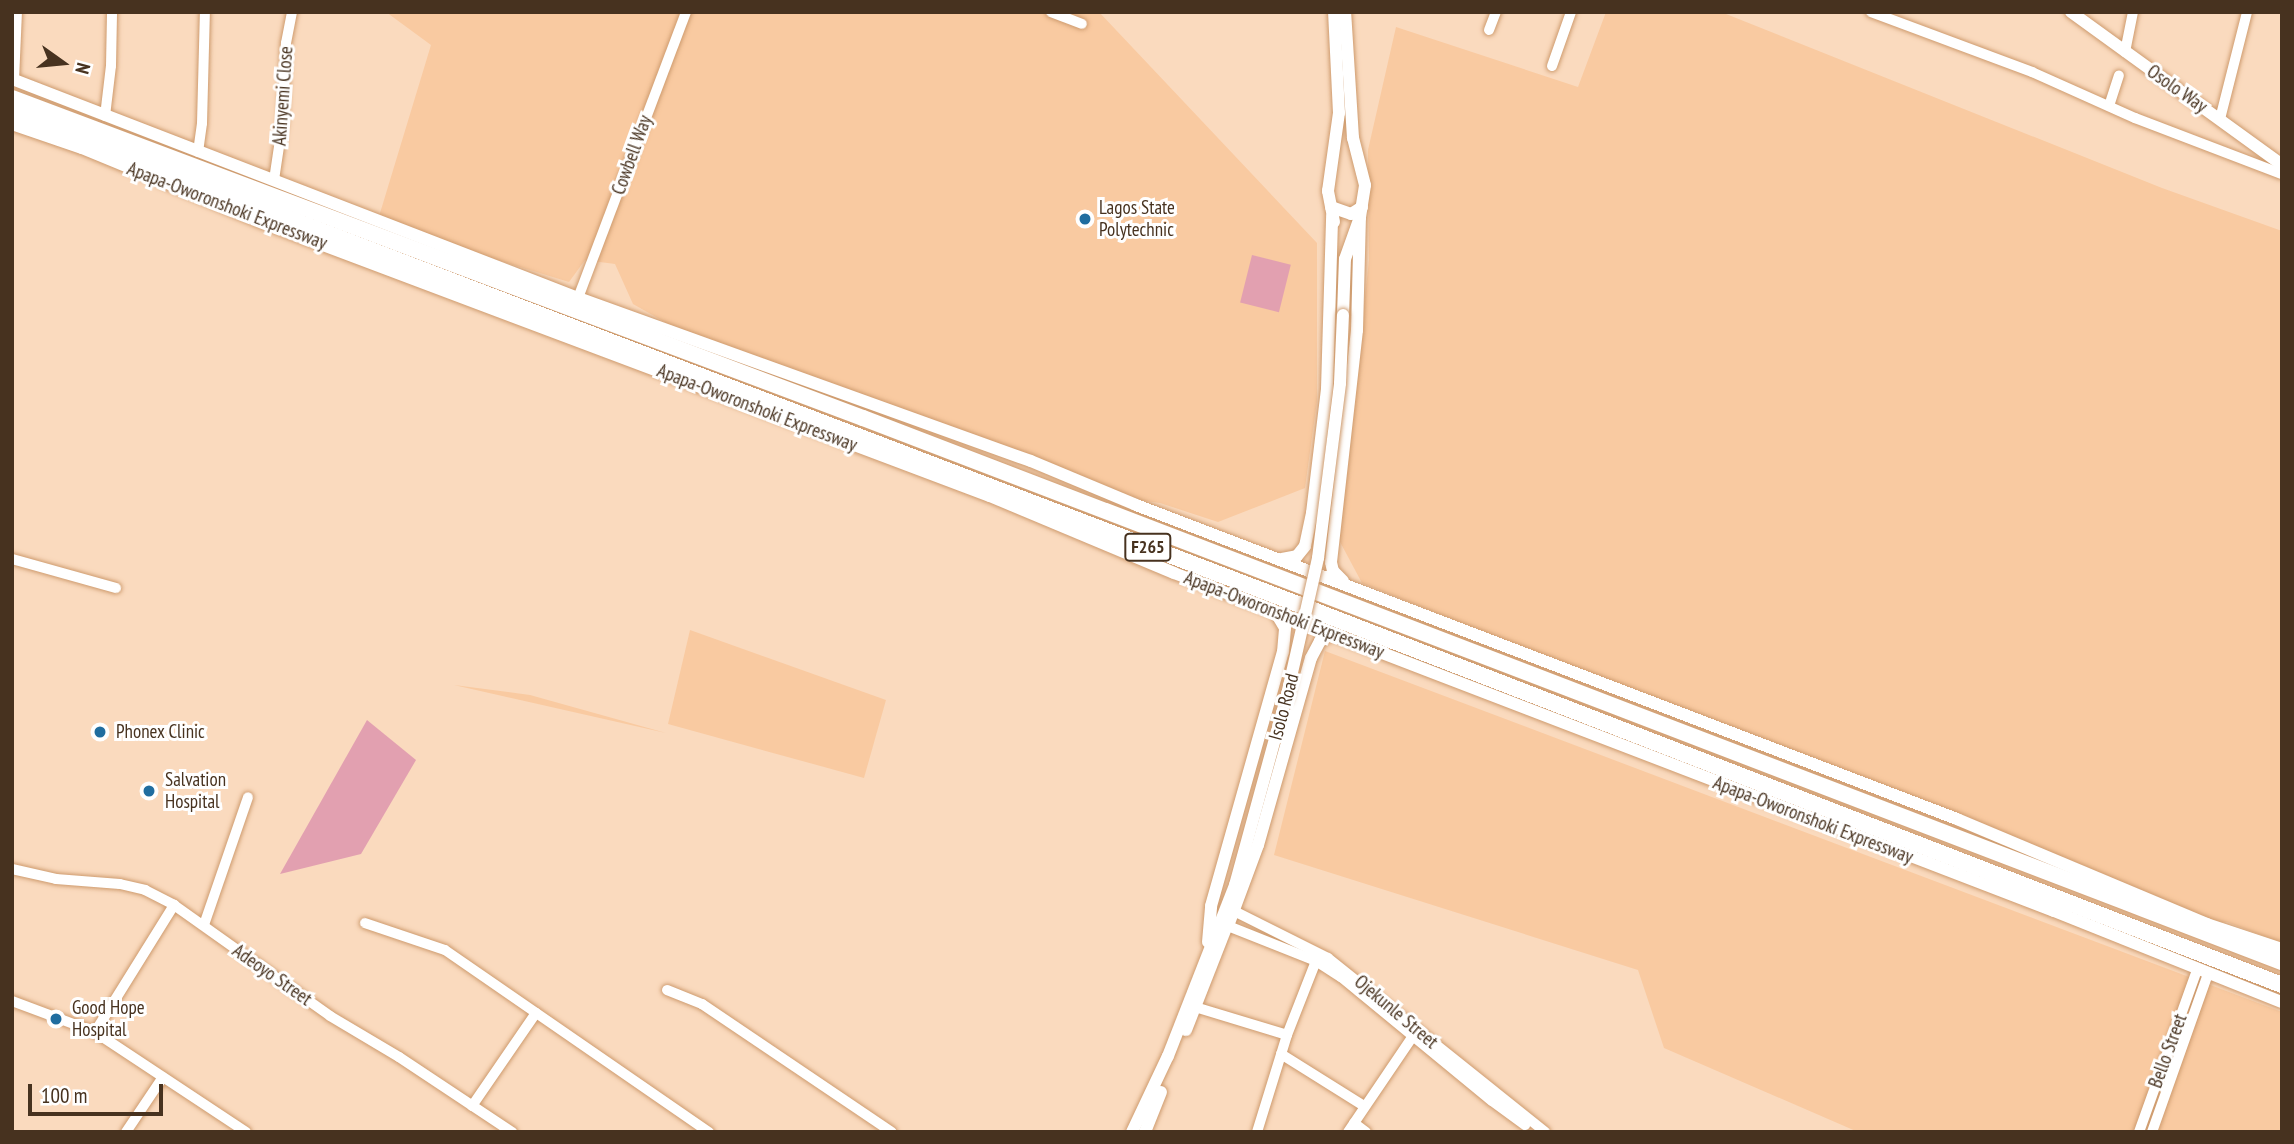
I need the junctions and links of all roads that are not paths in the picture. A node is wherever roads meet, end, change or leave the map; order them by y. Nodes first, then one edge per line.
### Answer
1 (17, 12) edge
2 (112, 12) edge
3 (205, 12) edge
4 (292, 12) edge
5 (686, 12) edge
6 (1051, 12) edge
7 (1334, 12) edge
8 (1345, 12) edge
9 (1496, 12) edge
10 (1571, 12) edge
11 (1871, 12) edge
12 (2071, 12) edge
13 (2133, 12) edge
14 (2247, 12) edge
15 (1082, 24) dead end
16 (1489, 30) dead end
17 (2125, 52) junction
18 (1552, 66) dead end
19 (2119, 76) dead end
20 (13, 80) edge
21 (1345, 93) junction
22 (12, 98) edge
23 (2109, 106) junction
24 (12, 113) edge
25 (105, 116) junction
26 (2220, 119) junction
27 (12, 124) edge
28 (198, 152) junction
29 (1360, 159) junction
30 (1331, 164) junction
31 (2282, 165) edge
32 (2282, 174) edge
33 (274, 180) junction
34 (1331, 212) junction
35 (1361, 212) junction
36 (1345, 259) junction
37 (578, 298) junction
38 (1277, 558) junction
39 (12, 559) edge
40 (1345, 584) junction
41 (116, 588) dead end
42 (1276, 612) junction
43 (1332, 633) junction
44 (248, 797) dead end
45 (12, 869) edge
46 (1235, 885) junction
47 (174, 905) junction
48 (1234, 911) junction
49 (365, 923) dead end
50 (204, 925) junction
51 (1228, 926) junction
52 (2282, 949) edge
53 (1206, 956) junction
54 (1316, 961) junction
55 (2282, 962) edge
56 (2203, 972) junction
57 (2282, 985) edge
58 (667, 990) dead end
59 (12, 1002) edge
60 (2282, 1002) edge
61 (1195, 1007) junction
62 (536, 1013) junction
63 (95, 1032) junction
64 (1415, 1033) junction
65 (1287, 1035) junction
66 (1281, 1054) junction
67 (163, 1077) junction
68 (472, 1106) junction
69 (1364, 1106) junction
70 (1351, 1127) edge
71 (126, 1132) edge
72 (246, 1132) edge
73 (512, 1132) edge
74 (709, 1132) edge
75 (892, 1132) edge
76 (1132, 1132) edge
77 (1145, 1132) edge
78 (1257, 1132) edge
79 (1366, 1132) edge
80 (1535, 1132) edge
81 (1545, 1132) edge
82 (2139, 1132) edge
83 (2152, 1132) edge

1 - 20 street
2 - 25 street
3 - 28 street
4 - 33 street, Akinyemi Close
5 - 37 street, Cowbell Way
6 - 15 street
7 - 21 main road
8 - 21 main road
9 - 16 street
10 - 18 street
11 - 23 street
12 - 17 main road, Osolo Way
13 - 17 street
14 - 26 street
17 - 26 main road, Osolo Way
19 - 23 street
20 - 25 main road, Apapa-Oworonshoki Expressway
21 - 29 main road
21 - 30 main road
22 - 55 highway, Apapa-Oworonshoki Expressway / F265
23 - 32 street
24 - 57 highway, Apapa-Oworonshoki Expressway / F265
25 - 28 main road, Apapa-Oworonshoki Expressway
26 - 31 main road, Osolo Way
27 - 42 main road, Apapa-Oworonshoki Expressway
28 - 33 main road, Apapa-Oworonshoki Expressway
29 - 30 main road
29 - 35 main road
30 - 34 main road
33 - 37 main road, Apapa-Oworonshoki Expressway
34 - 35 main road
34 - 36 main road
34 - 38 main road
35 - 36 main road
35 - 40 main road
36 - 46 main road, Isolo Road, bridge
37 - 38 main road, Apapa-Oworonshoki Expressway
38 - 40 main road, Apapa-Oworonshoki Expressway
39 - 41 street
40 - 52 main road, Apapa-Oworonshoki Expressway
42 - 43 main road, Apapa-Oworonshoki Expressway
42 - 53 main road
43 - 48 main road
43 - 56 main road, Apapa-Oworonshoki Expressway
44 - 50 street
45 - 47 street, Adeoyo Street
46 - 51 main road
46 - 53 main road, Isolo Road
47 - 50 street, Adeoyo Street
47 - 63 street
48 - 51 main road
48 - 64 street, Ojekunle Street
49 - 62 street
50 - 68 street, Adeoyo Street
51 - 54 street, Ojekunle Street
51 - 61 main road
53 - 76 main road, Isolo Road
54 - 64 street, Ojekunle Street
54 - 65 street
56 - 60 main road, Apapa-Oworonshoki Expressway
56 - 82 street, Bello Street
56 - 83 street, Bello Street
58 - 75 street
59 - 63 street
61 - 65 street
61 - 77 main road
62 - 68 street
62 - 74 street
63 - 67 street
64 - 69 street
64 - 80 street, Ojekunle Street
64 - 81 street, Ojekunle Street
65 - 66 street
66 - 69 street
66 - 78 street
67 - 71 street
67 - 72 street
68 - 73 street, Adeoyo Street
69 - 70 street
70 - 79 street

